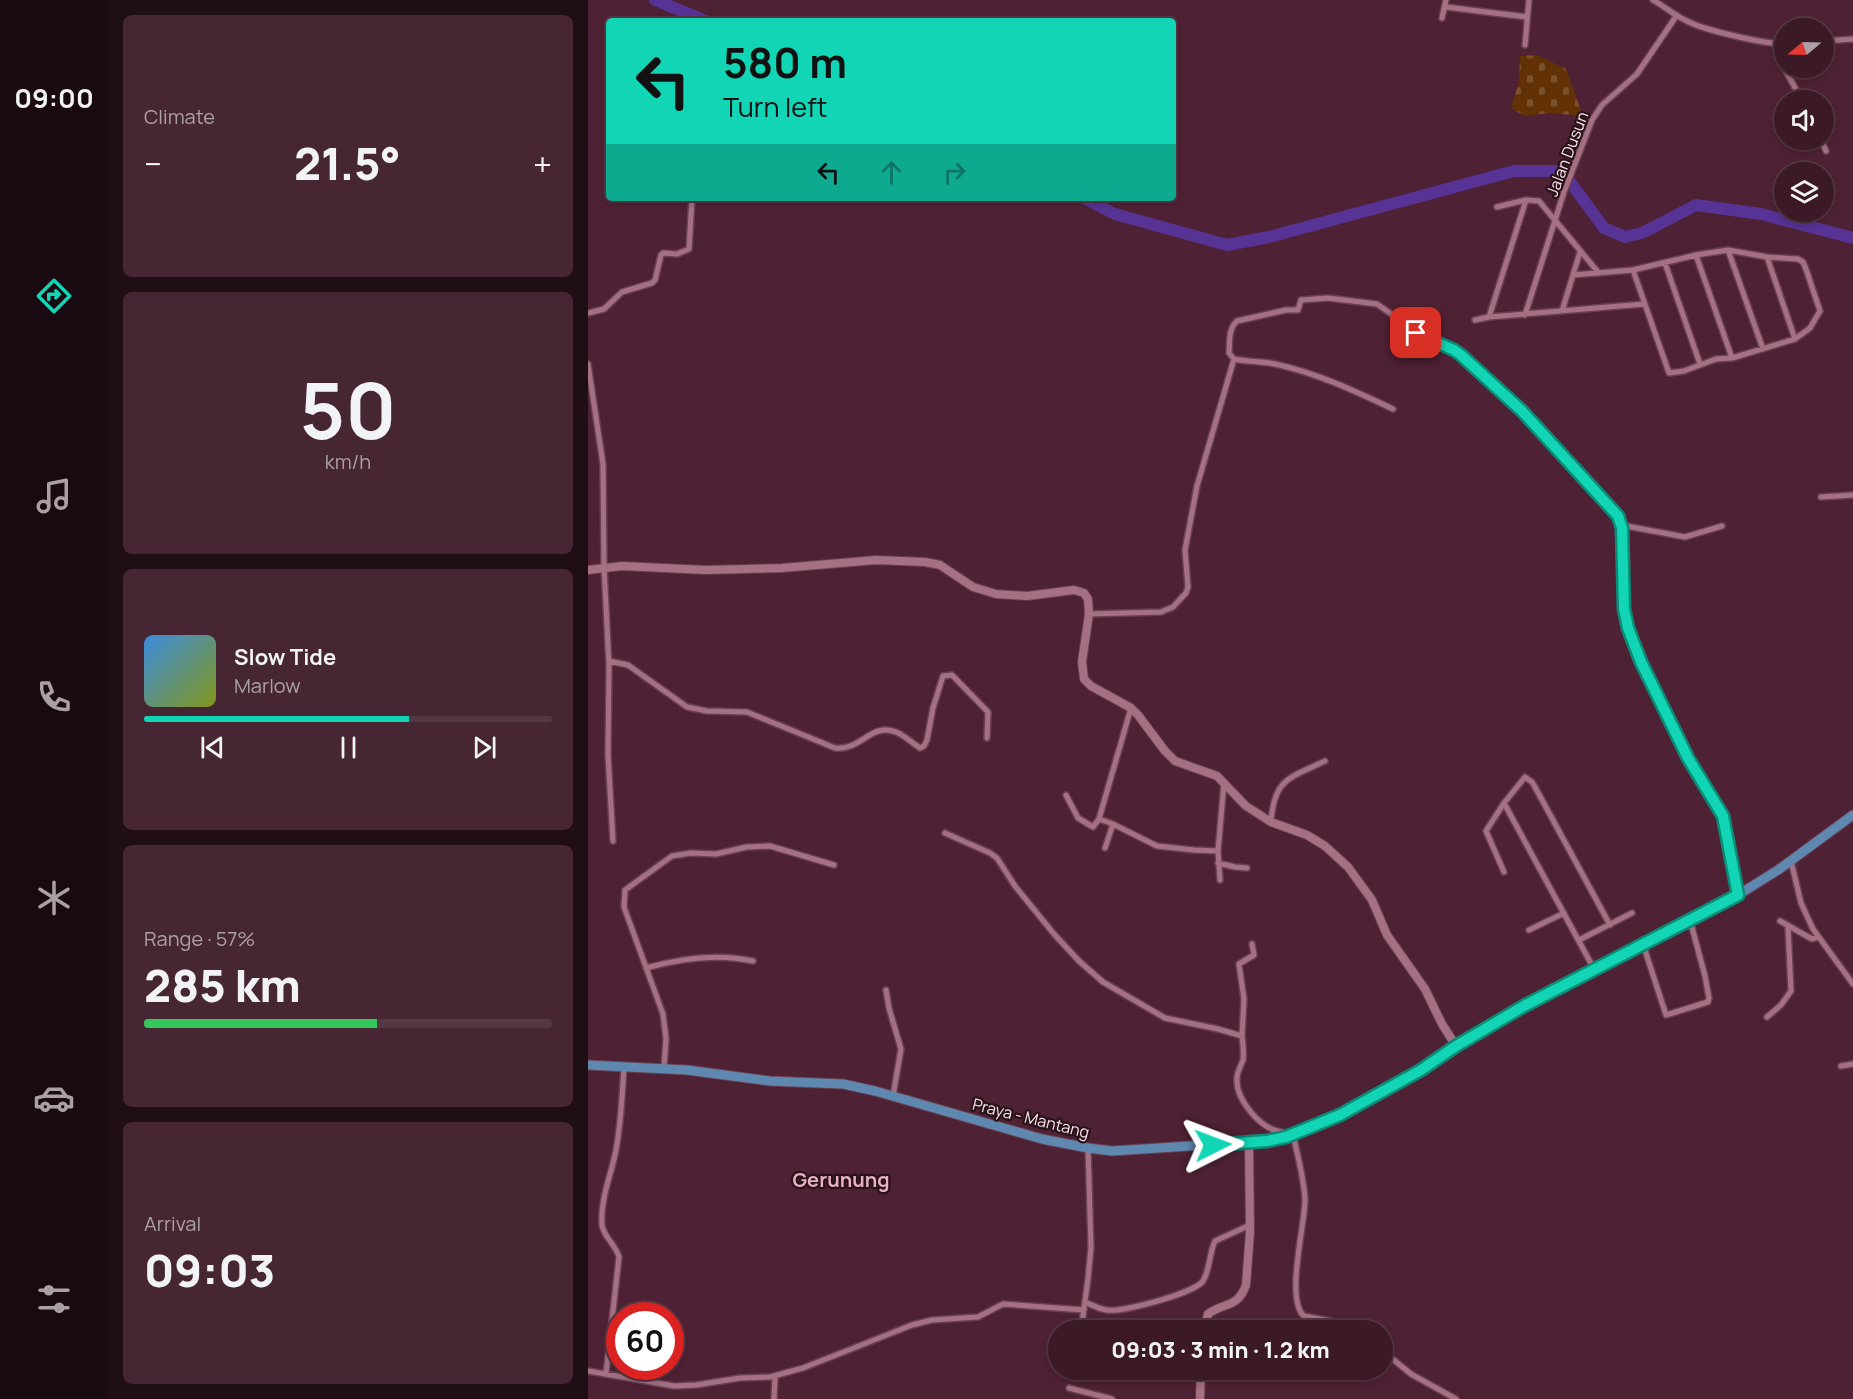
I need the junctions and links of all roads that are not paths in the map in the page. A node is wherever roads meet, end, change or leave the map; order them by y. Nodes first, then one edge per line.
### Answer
1 (1529, 0) edge
2 (1653, 0) edge
3 (1446, 3) edge
4 (1677, 15) junction
5 (1527, 16) junction
6 (1442, 18) dead end
7 (1853, 39) edge
8 (1834, 40) edge
9 (1774, 42) edge
10 (1525, 45) dead end
11 (1526, 200) junction
12 (692, 201) edge
13 (1497, 207) dead end
14 (1556, 223) junction
15 (1728, 250) junction
16 (1580, 252) junction
17 (1696, 255) junction
18 (1767, 258) junction
19 (1665, 263) junction
20 (1633, 270) junction
21 (1598, 272) junction
22 (1572, 275) junction
23 (1644, 304) junction
24 (1562, 311) junction
25 (588, 313) edge
26 (1525, 315) junction
27 (1489, 317) junction
28 (1475, 320) dead end
29 (1795, 339) junction
30 (1763, 349) junction
31 (1732, 358) junction
32 (1234, 359) junction
33 (588, 364) edge
34 (1700, 364) junction
35 (1393, 409) dead end
36 (1853, 495) edge
37 (1821, 497) dead end
38 (1621, 525) junction
39 (1722, 526) dead end
40 (604, 566) junction
41 (588, 570) edge
42 (1089, 614) junction
43 (609, 661) junction
44 (1131, 708) junction
45 (987, 738) dead end
46 (1325, 761) dead end
47 (1224, 782) junction
48 (1066, 795) dead end
49 (1504, 803) junction
50 (1853, 815) edge
51 (1099, 819) junction
52 (1271, 822) junction
53 (1113, 824) junction
54 (945, 833) dead end
55 (613, 842) dead end
56 (1105, 848) dead end
57 (1218, 851) junction
58 (1791, 861) junction
59 (1218, 863) junction
60 (834, 865) dead end
61 (1247, 868) dead end
62 (1504, 872) dead end
63 (1220, 880) dead end
64 (1738, 895) junction
65 (1564, 913) junction
66 (1632, 913) dead end
67 (1690, 920) junction
68 (1780, 921) dead end
69 (1610, 925) junction
70 (1788, 927) junction
71 (1529, 930) dead end
72 (1818, 937) junction
73 (1579, 940) junction
74 (1642, 943) junction
75 (1252, 944) dead end
76 (753, 960) dead end
77 (646, 968) junction
78 (1594, 969) junction
79 (1853, 984) edge
80 (886, 990) dead end
81 (1767, 1017) dead end
82 (1242, 1036) junction
83 (1456, 1046) junction
84 (1853, 1064) edge
85 (588, 1065) edge
86 (1841, 1066) dead end
87 (624, 1067) junction
88 (664, 1068) junction
89 (893, 1096) junction
90 (1290, 1136) junction
91 (1249, 1143) junction
92 (1088, 1148) junction
93 (1250, 1225) junction
94 (614, 1302) edge
95 (1085, 1302) junction
96 (1084, 1310) junction
97 (1082, 1320) edge
98 (1206, 1320) edge
99 (1325, 1320) edge
100 (1393, 1359) edge
101 (588, 1371) edge
102 (606, 1374) edge
103 (775, 1377) junction
104 (634, 1380) edge
105 (1201, 1380) edge
106 (1069, 1388) dead end
107 (774, 1399) edge
108 (1112, 1399) edge
109 (1200, 1399) edge
110 (1456, 1399) edge

1 - 5 street
2 - 4 street
3 - 5 street
3 - 6 street
4 - 9 street
4 - 14 street, Jalan Dusun
5 - 10 street
7 - 8 street
11 - 13 street
11 - 14 street
11 - 27 street
12 - 25 street
14 - 16 street
14 - 26 street, Jalan Dusun
15 - 17 street
15 - 18 street
15 - 30 street
16 - 21 street
16 - 22 street
17 - 19 street
17 - 31 street
18 - 29 street
18 - 29 street
19 - 20 street
19 - 34 street
20 - 21 street
20 - 23 street
21 - 22 street
22 - 24 street
23 - 24 street
23 - 34 street
24 - 26 street
26 - 27 street
27 - 28 street
29 - 30 street
30 - 31 street
31 - 34 street
32 - 35 street
32 - 38 street
32 - 42 street
33 - 40 street
36 - 37 street
38 - 39 street
38 - 64 street
40 - 41 street
40 - 42 street
40 - 43 street
42 - 44 street
43 - 45 street
43 - 55 street
44 - 47 street
44 - 51 street
46 - 52 street
47 - 52 street
47 - 57 street
48 - 51 street
49 - 62 street
49 - 65 street
49 - 69 street
50 - 58 main road, Praya - Mantang
51 - 53 street
52 - 83 street
53 - 56 street
53 - 57 street
54 - 82 street
57 - 59 street
58 - 64 main road, Praya - Mantang
58 - 72 street
59 - 61 street
59 - 63 street
60 - 77 street
64 - 67 main road, Praya - Mantang
65 - 71 street
65 - 73 street
66 - 69 street
67 - 74 main road, Praya - Mantang
67 - 74 street
68 - 70 street
69 - 73 street
70 - 72 street
70 - 81 street
72 - 79 street
73 - 78 street
74 - 78 main road, Praya - Mantang
75 - 82 street
76 - 77 street
77 - 88 street
78 - 83 main road, Praya - Mantang
80 - 89 street
82 - 90 street
83 - 90 main road, Praya - Mantang
84 - 86 street
85 - 87 main road, Praya - Mantang
87 - 88 main road, Praya - Mantang
87 - 94 street
88 - 89 main road, Praya - Mantang
89 - 92 main road, Praya - Mantang
90 - 91 main road, Praya - Mantang
90 - 99 street
91 - 92 main road, Praya - Mantang
91 - 93 street
92 - 95 street
93 - 95 street
93 - 98 street
95 - 96 street
96 - 97 street
96 - 103 street
100 - 110 street
101 - 102 street
103 - 104 street
103 - 107 street
105 - 109 street
106 - 108 street

